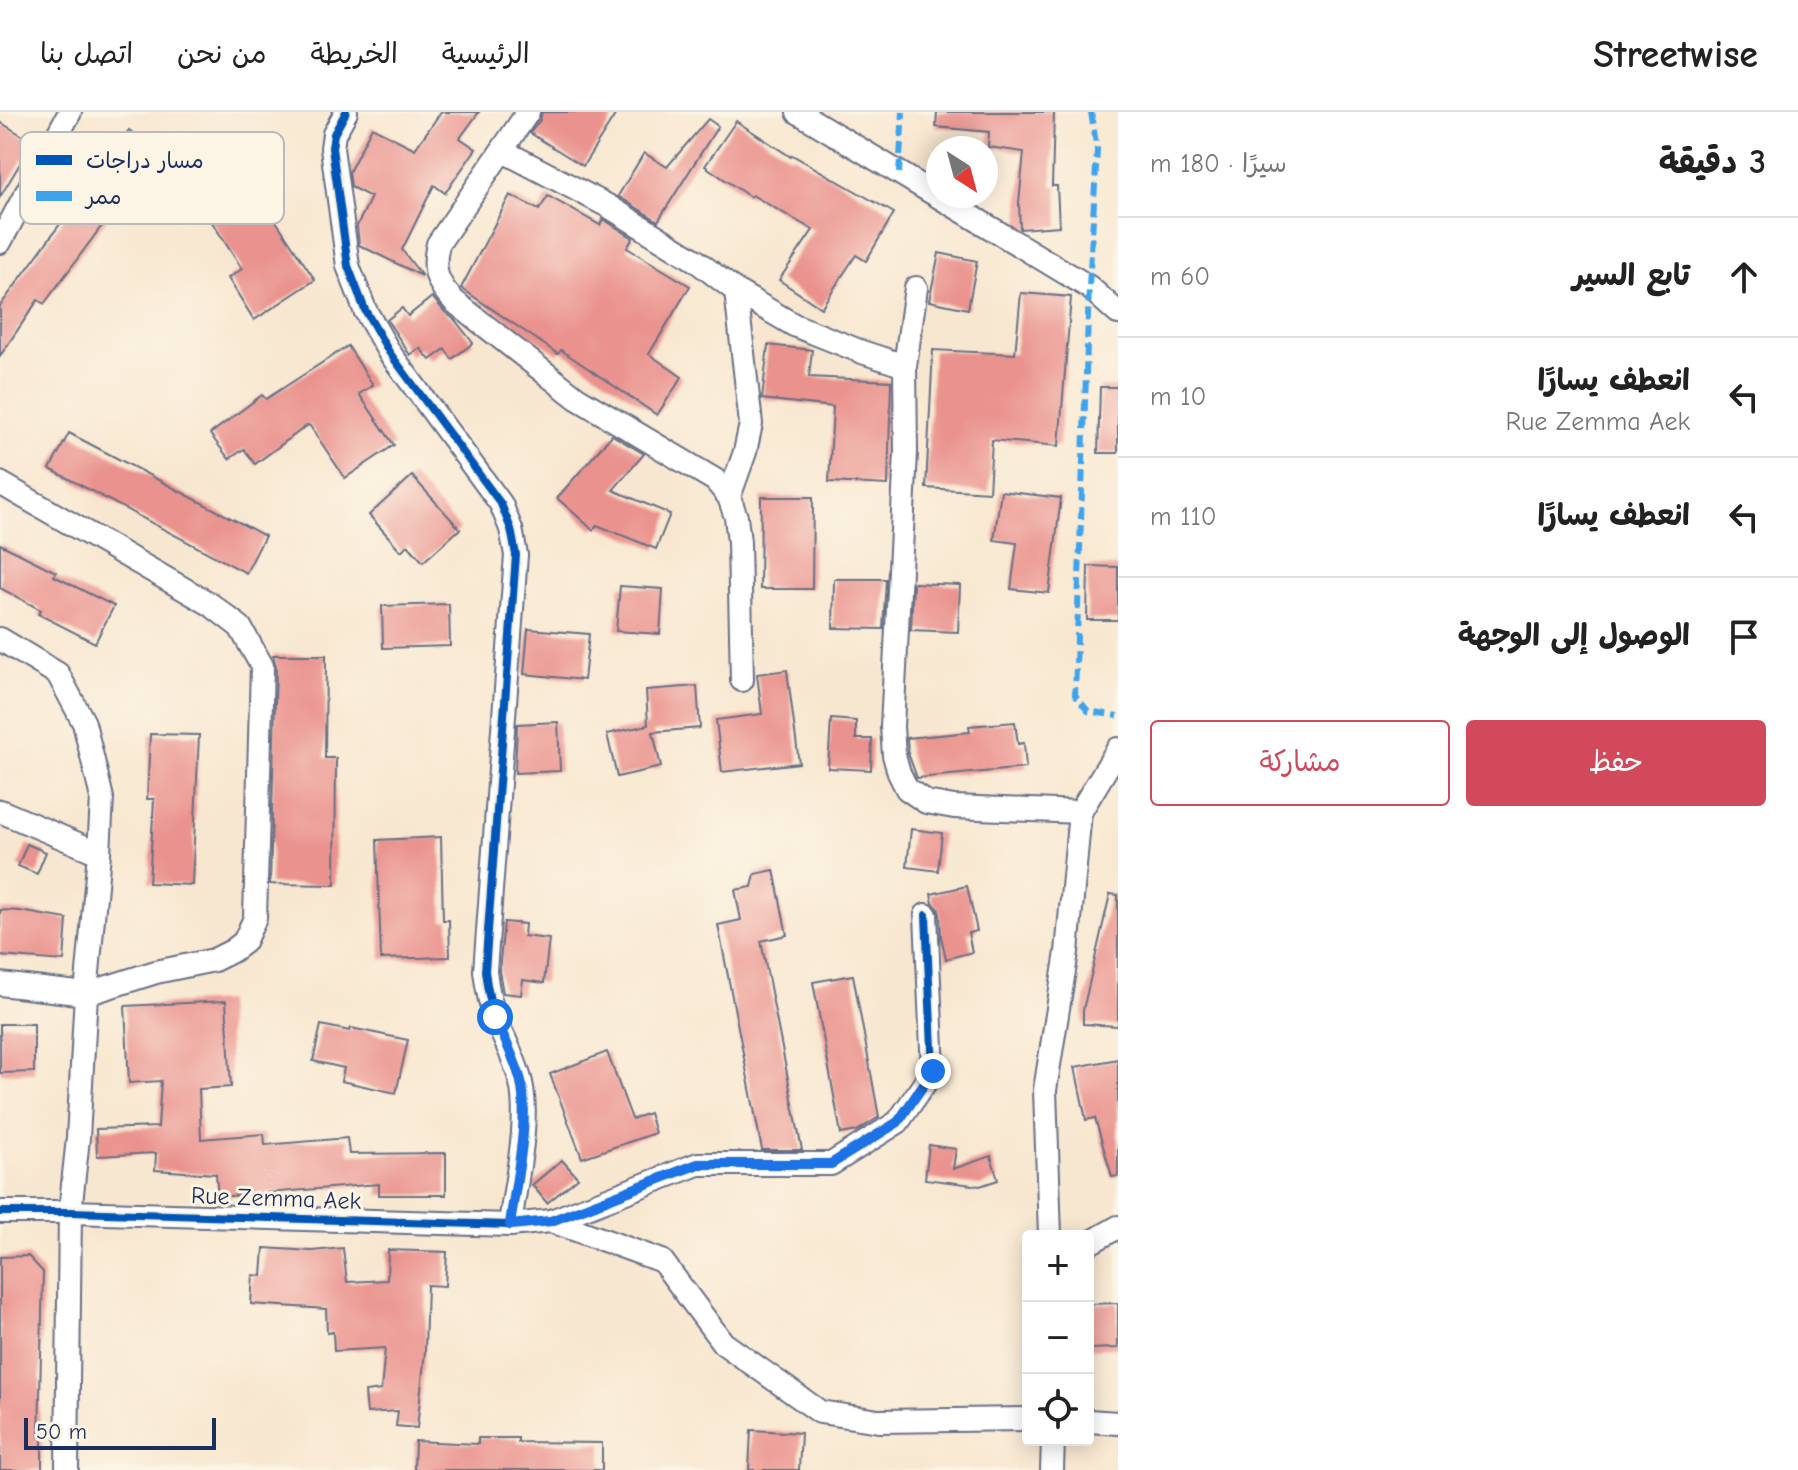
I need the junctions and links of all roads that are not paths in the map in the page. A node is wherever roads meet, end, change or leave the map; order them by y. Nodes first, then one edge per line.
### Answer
1 (70, 112) edge
2 (346, 112) edge
3 (528, 112) edge
4 (798, 112) edge
5 (59, 132) edge
6 (503, 151) junction
7 (20, 205) edge
8 (0, 242) edge
9 (916, 288) dead end
10 (736, 291) junction
11 (1118, 313) edge
12 (905, 366) junction
13 (0, 483) edge
14 (729, 497) junction
15 (0, 639) edge
16 (742, 680) dead end
17 (1118, 749) edge
18 (0, 811) edge
19 (1080, 812) junction
20 (99, 853) junction
21 (926, 915) dead end
22 (0, 984) edge
23 (86, 994) junction
24 (0, 1212) edge
25 (70, 1212) junction
26 (551, 1221) junction
27 (510, 1225) junction
28 (1118, 1227) edge
29 (1050, 1230) edge
30 (1094, 1241) edge
31 (1022, 1419) edge
32 (1094, 1421) edge
33 (1118, 1423) edge
34 (1053, 1446) edge
35 (67, 1470) edge
36 (1052, 1470) edge

1 - 5 street
2 - 27 street
3 - 6 street
4 - 11 street
6 - 10 street
6 - 14 street
7 - 8 street
9 - 12 street
10 - 12 street
10 - 14 street
12 - 19 street
13 - 23 street
14 - 16 street
15 - 20 street
17 - 19 street
18 - 20 street
19 - 29 street
20 - 23 street
21 - 26 street
22 - 23 street
23 - 25 street
24 - 25 street, Rue Zemma Aek
25 - 27 street, Rue Zemma Aek
25 - 35 street
26 - 27 street, Rue Zemma Aek
26 - 31 street
28 - 30 street
32 - 33 street
34 - 36 street

